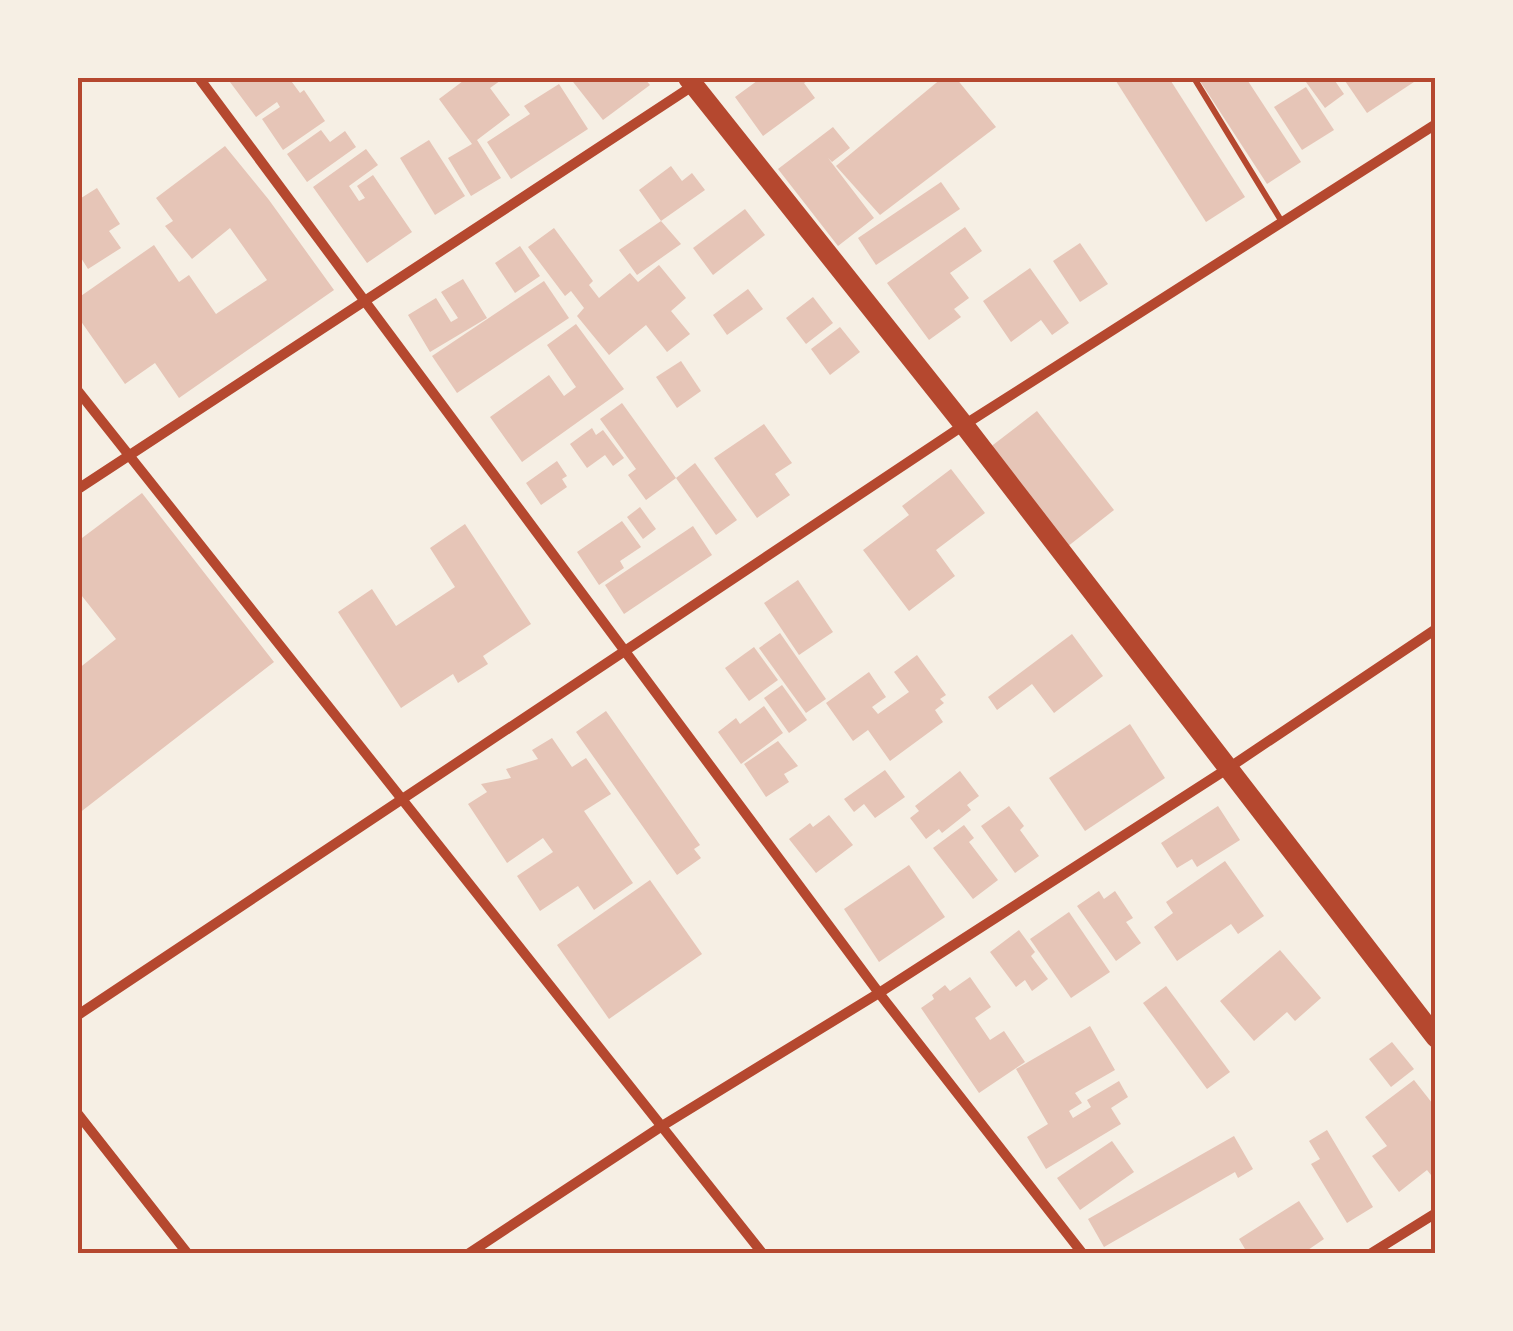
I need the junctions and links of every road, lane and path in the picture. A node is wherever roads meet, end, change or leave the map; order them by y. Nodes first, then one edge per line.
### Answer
1 (199, 78) edge
2 (1194, 78) edge
3 (691, 81) edge
4 (1436, 124) edge
5 (1282, 222) junction
6 (363, 300) junction
7 (78, 392) edge
8 (964, 425) junction
9 (128, 455) junction
10 (78, 489) edge
11 (1436, 629) edge
12 (626, 651) junction
13 (1227, 769) junction
14 (402, 799) junction
15 (879, 992) junction
16 (78, 1016) edge
17 (1436, 1038) edge
18 (78, 1114) edge
19 (662, 1126) junction
20 (1436, 1212) edge
21 (188, 1254) edge
22 (468, 1254) edge
23 (762, 1254) edge
24 (1083, 1254) edge
25 (1370, 1254) edge

1 - 6 street
2 - 5 lane
3 - 6 street
3 - 8 main road
4 - 5 street
5 - 8 street
6 - 9 street
6 - 12 street
7 - 9 street
8 - 12 street
8 - 13 main road
9 - 10 street
9 - 14 street
11 - 13 street
12 - 14 street
12 - 15 street
13 - 15 street
13 - 17 main road
14 - 16 street
14 - 19 street
15 - 19 street
15 - 24 street
18 - 21 street
19 - 22 street
19 - 23 street
20 - 25 street

